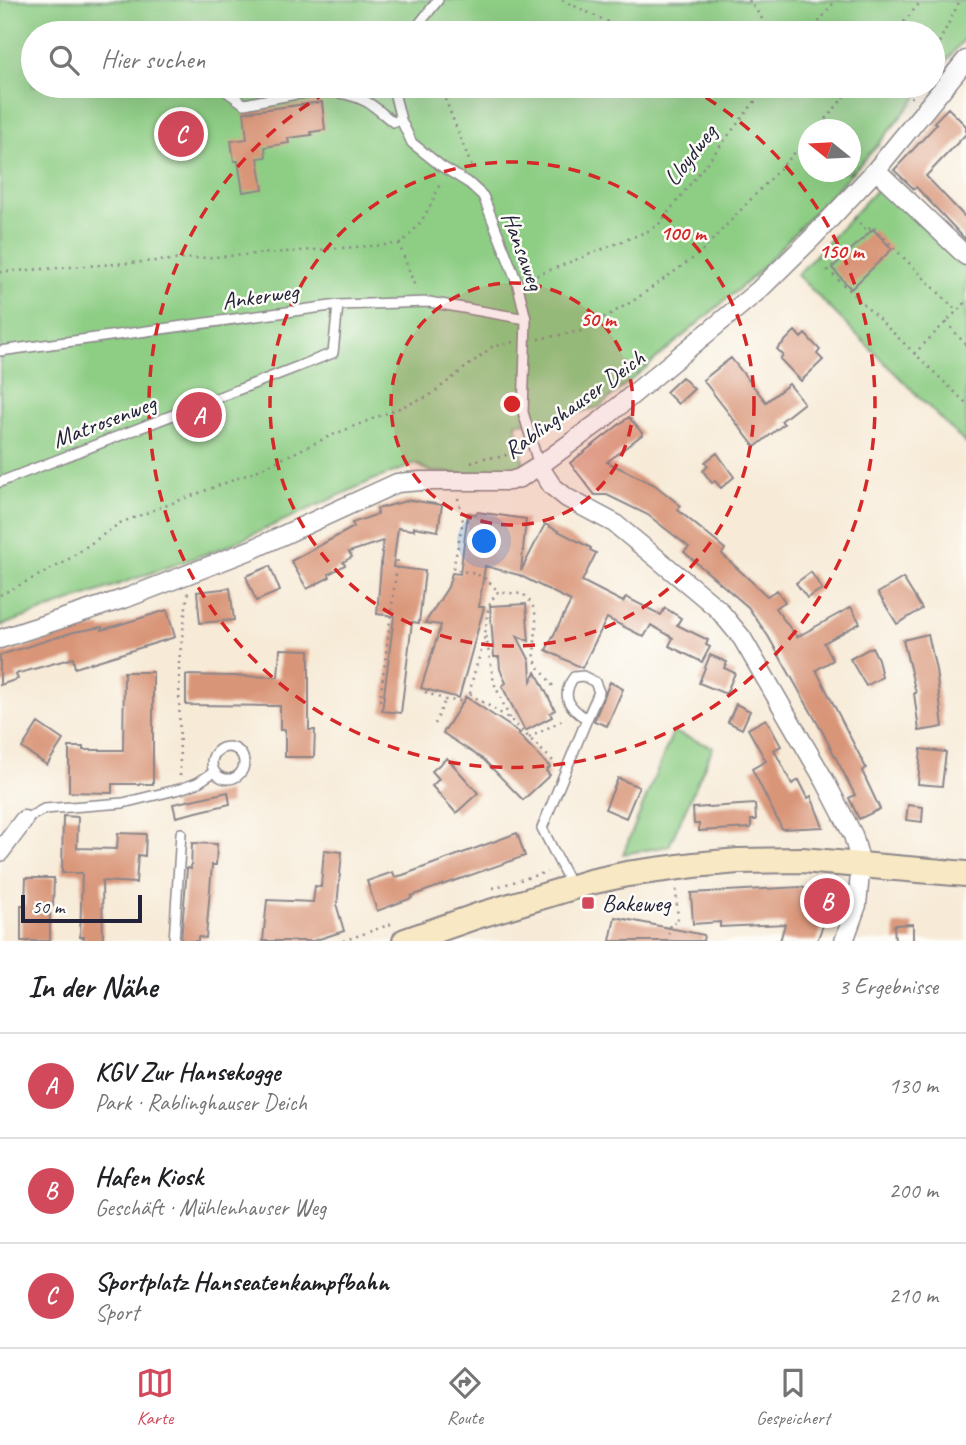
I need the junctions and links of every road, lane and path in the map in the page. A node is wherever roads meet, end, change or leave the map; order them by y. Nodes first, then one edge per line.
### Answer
1 (438, 0) edge
2 (562, 0) edge
3 (749, 0) edge
4 (836, 0) edge
5 (922, 0) edge
6 (960, 0) edge
7 (421, 21) edge
8 (606, 21) edge
9 (764, 21) edge
10 (819, 21) edge
11 (905, 21) edge
12 (945, 31) edge
13 (966, 60) edge
14 (945, 86) edge
15 (236, 98) edge
16 (280, 98) edge
17 (355, 98) edge
18 (396, 98) edge
19 (445, 98) edge
20 (756, 98) edge
21 (842, 98) edge
22 (935, 98) edge
23 (826, 119) edge
24 (401, 120) junction
25 (798, 150) edge
26 (446, 169) junction
27 (876, 170) junction
28 (483, 196) junction
29 (854, 218) dead end
30 (399, 244) junction
31 (824, 250) dead end
32 (966, 256) edge
33 (0, 272) edge
34 (517, 282) junction
35 (429, 302) junction
36 (966, 302) edge
37 (338, 305) junction
38 (957, 311) junction
39 (526, 319) junction
40 (946, 322) junction
41 (525, 340) junction
42 (966, 345) edge
43 (0, 351) edge
44 (914, 354) junction
45 (966, 403) edge
46 (532, 445) junction
47 (539, 466) junction
48 (461, 481) junction
49 (0, 482) edge
50 (458, 499) dead end
51 (398, 557) dead end
52 (190, 574) junction
53 (498, 592) junction
54 (0, 595) edge
55 (485, 634) junction
56 (0, 639) edge
57 (425, 692) dead end
58 (470, 694) junction
59 (567, 694) junction
60 (445, 699) junction
61 (380, 701) dead end
62 (576, 712) junction
63 (510, 719) junction
64 (587, 719) junction
65 (435, 724) dead end
66 (529, 738) junction
67 (214, 772) dead end
68 (565, 773) junction
69 (180, 789) junction
70 (24, 820) joint
71 (181, 834) dead end
72 (0, 852) edge
73 (861, 864) junction
74 (674, 869) junction
75 (966, 874) edge
76 (572, 888) junction
77 (174, 941) edge
78 (405, 941) edge
79 (667, 941) edge
80 (844, 941) edge

1 - 7 lane
2 - 8 path
3 - 9 path
4 - 10 path
5 - 11 path
6 - 12 path
13 - 14 street, Rablinghauser Deich
15 - 16 lane
17 - 24 lane
18 - 24 lane, Hansaweg
19 - 28 path
20 - 34 path, Lloydweg
21 - 23 path
22 - 27 street, Rablinghauser Deich
24 - 26 lane, Hansaweg
25 - 41 path
26 - 28 lane, Hansaweg
26 - 30 path
27 - 32 street
27 - 47 street, Rablinghauser Deich
28 - 34 lane, Hansaweg
29 - 38 path
30 - 33 path
30 - 35 path
31 - 44 path
34 - 39 lane, Hansaweg
35 - 37 lane, Ankerweg
35 - 39 lane, Ankerweg
36 - 38 path
37 - 43 lane, Ankerweg
37 - 49 lane, Matrosenweg
38 - 40 path
39 - 41 lane, Hansaweg
40 - 42 path
40 - 44 path
41 - 46 lane, Hansaweg
41 - 54 path
44 - 45 path
46 - 47 lane, Hansaweg
46 - 48 path
47 - 48 street, Rablinghauser Deich
47 - 73 street
48 - 52 street, Rablinghauser Deich
50 - 53 path
51 - 61 path
52 - 56 street, Rablinghauser Deich
52 - 69 path
53 - 55 path
53 - 59 path
55 - 58 path
55 - 63 path
57 - 60 path
58 - 60 path
58 - 63 path
59 - 62 lane
59 - 64 lane
60 - 65 path
62 - 64 lane
62 - 66 path
63 - 66 path
64 - 68 lane
66 - 68 path
67 - 69 lane
68 - 76 lane
69 - 70 lane
70 - 72 street
71 - 77 lane
73 - 74 street
73 - 75 street
73 - 80 street
74 - 76 street
74 - 79 path
76 - 78 street

